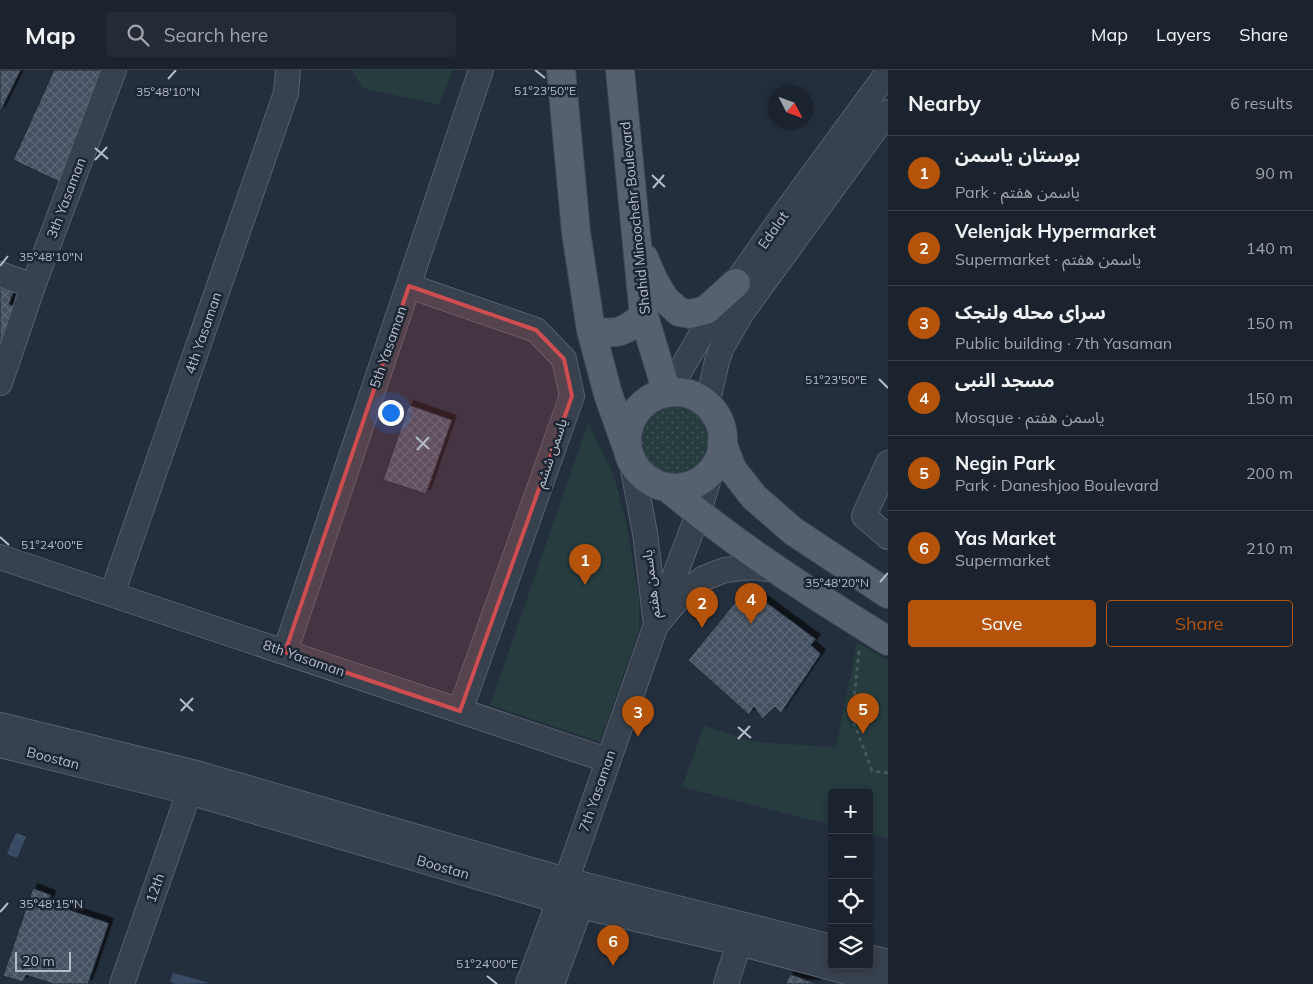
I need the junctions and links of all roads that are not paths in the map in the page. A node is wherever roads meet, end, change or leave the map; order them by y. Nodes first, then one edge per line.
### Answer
1 (114, 70) edge
2 (288, 70) edge
3 (481, 70) edge
4 (561, 70) edge
5 (620, 70) edge
6 (888, 72) edge
7 (888, 112) edge
8 (637, 246) junction
9 (0, 274) edge
10 (736, 283) junction
11 (33, 286) junction
12 (409, 286) junction
13 (644, 316) junction
14 (591, 330) junction
15 (0, 384) edge
16 (667, 393) junction
17 (707, 405) junction
18 (722, 442) junction
19 (631, 459) junction
20 (888, 463) edge
21 (712, 469) junction
22 (667, 487) junction
23 (698, 514) junction
24 (885, 535) edge
25 (0, 557) edge
26 (780, 571) junction
27 (881, 589) edge
28 (112, 594) junction
29 (861, 624) junction
30 (656, 625) junction
31 (888, 641) edge
32 (285, 652) junction
33 (460, 711) junction
34 (0, 725) edge
35 (0, 745) edge
36 (607, 760) junction
37 (192, 782) junction
38 (574, 893) junction
39 (739, 943) junction
40 (828, 946) edge
41 (873, 958) edge
42 (888, 962) edge
43 (888, 983) edge
44 (122, 984) edge
45 (528, 984) edge
46 (552, 984) edge
47 (726, 984) edge

1 - 11 street, 3th Yasaman
2 - 28 street, 4th Yasaman
3 - 12 street, 5th Yasaman
4 - 14 main road
5 - 8 main road, Shahid Minoochehr Boulevard
6 - 10 street, Edalat
7 - 17 street, Edalat
8 - 10 main road
8 - 13 main road, Shahid Minoochehr Boulevard
9 - 11 street
10 - 16 street, Edalat
11 - 15 street, 3th Yasaman
12 - 32 street, 5th Yasaman
12 - 33 street, یاسمن ششم
13 - 14 main road
13 - 16 main road, Shahid Minoochehr Boulevard
14 - 19 main road
16 - 17 main road
16 - 19 main road
17 - 18 main road
18 - 21 main road
18 - 27 main road
19 - 22 main road
19 - 30 street, یاسمن هفتم
20 - 24 street
21 - 22 main road
21 - 23 street, 7th Yasaman
22 - 23 main road
23 - 26 main road
23 - 30 street, 7th Yasaman
25 - 28 street, 8th Yasaman
26 - 29 main road
26 - 30 street, یاسمن هفتم
27 - 29 main road
28 - 32 street, 8th Yasaman
29 - 31 main road
30 - 36 street, 7th Yasaman
32 - 33 street, 8th Yasaman
33 - 36 street, 8th Yasaman
34 - 37 street, Boostan
35 - 37 street, Boostan
36 - 38 street, 7th Yasaman
37 - 38 street, Boostan
37 - 44 street, 12th
38 - 39 street, Boostan
38 - 40 street, Boostan
38 - 45 street
38 - 46 street
39 - 43 street, Boostan
39 - 47 street
41 - 42 street

